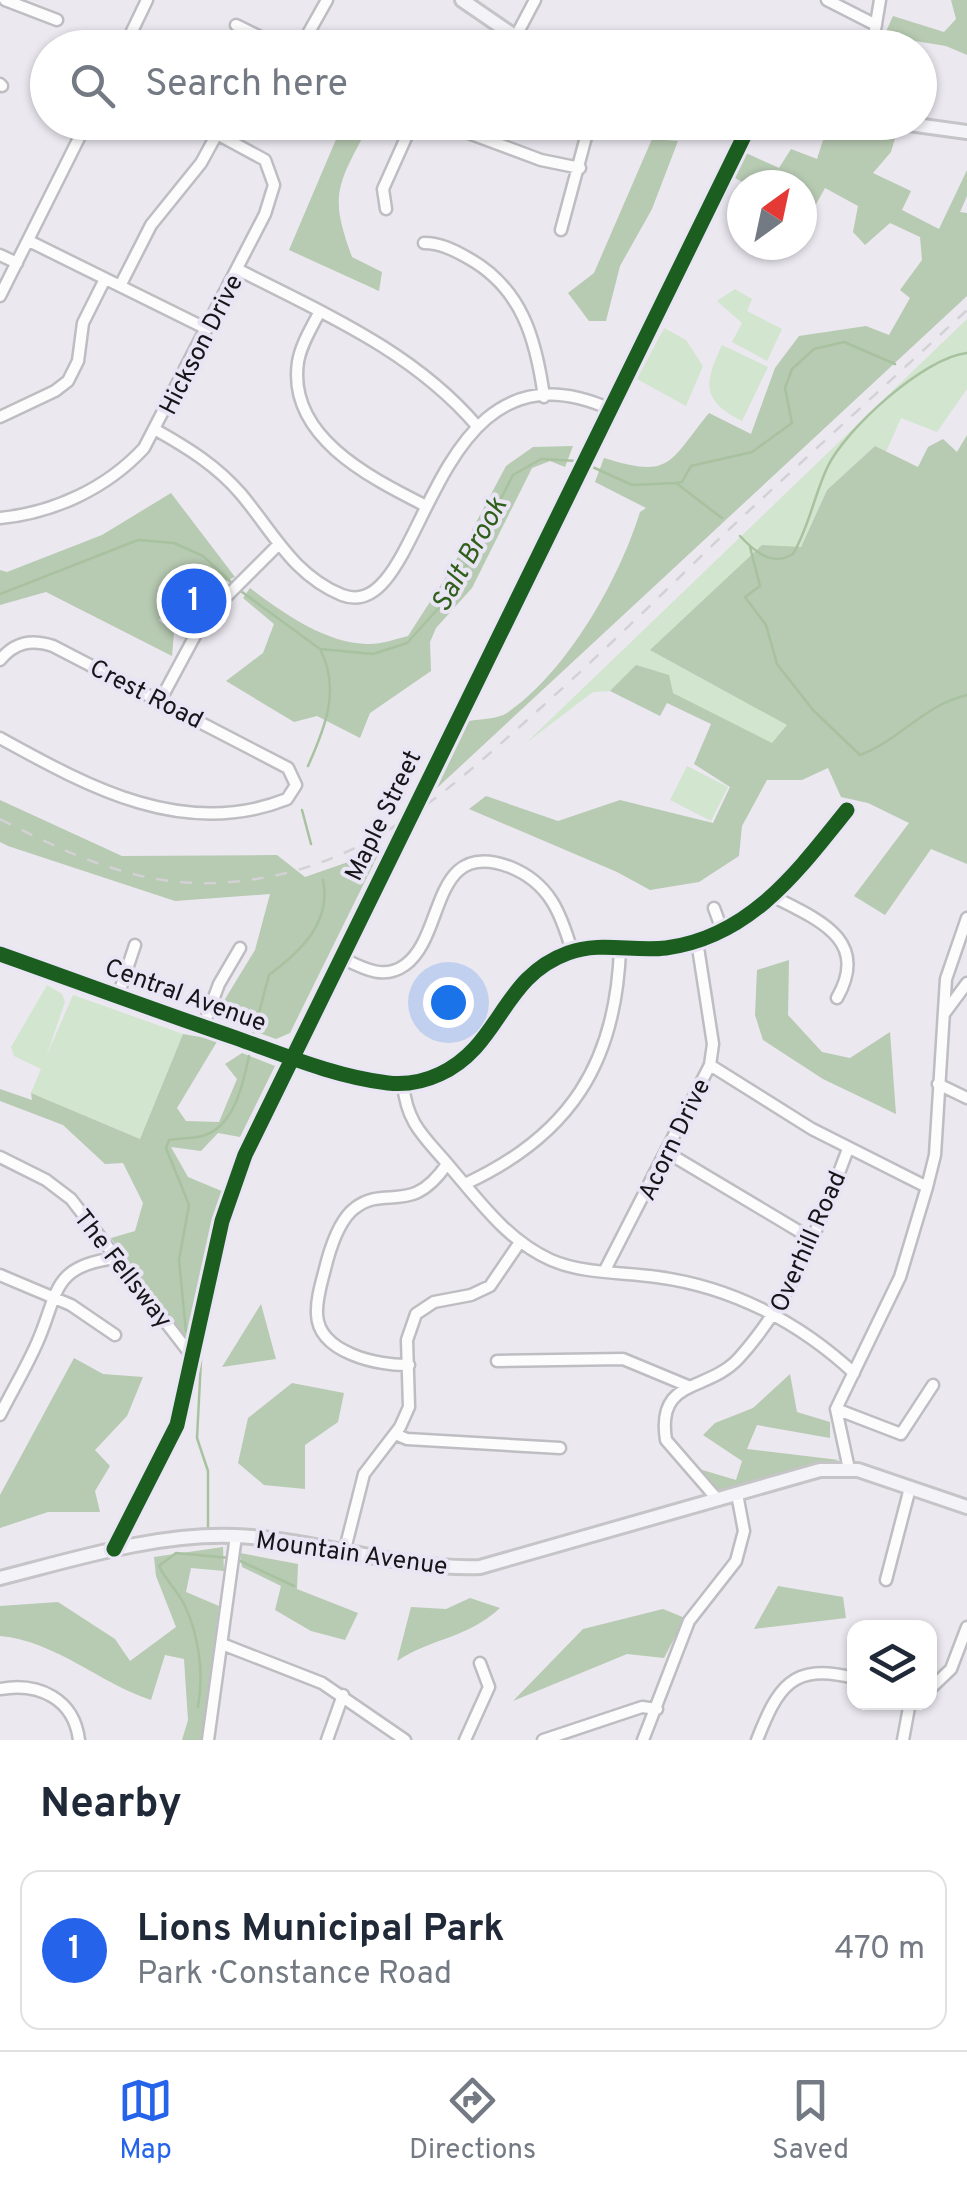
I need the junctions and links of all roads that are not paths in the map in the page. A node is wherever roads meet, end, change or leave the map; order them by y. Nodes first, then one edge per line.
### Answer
1 (5, 0) edge
2 (147, 0) edge
3 (327, 0) edge
4 (462, 0) edge
5 (536, 0) edge
6 (827, 0) edge
7 (880, 0) edge
8 (57, 20) dead end
9 (876, 24) junction
10 (236, 25) dead end
11 (133, 30) edge
12 (246, 30) edge
13 (310, 30) edge
14 (507, 30) edge
15 (519, 30) edge
16 (875, 30) edge
17 (937, 128) edge
18 (967, 132) edge
19 (78, 140) edge
20 (214, 140) edge
21 (233, 140) edge
22 (405, 140) edge
23 (487, 140) edge
24 (586, 140) edge
25 (742, 140) edge
26 (580, 168) junction
27 (386, 209) dead end
28 (561, 230) dead end
29 (28, 241) junction
30 (424, 242) dead end
31 (0, 255) edge
32 (17, 263) junction
33 (237, 269) junction
34 (105, 279) junction
35 (120, 286) junction
36 (2, 293) edge
37 (320, 311) junction
38 (207, 329) junction
39 (544, 397) junction
40 (610, 409) junction
41 (0, 417) edge
42 (476, 426) junction
43 (156, 430) junction
44 (426, 506) junction
45 (0, 518) edge
46 (277, 546) junction
47 (0, 660) edge
48 (161, 699) junction
49 (0, 738) edge
50 (847, 810) dead end
51 (774, 897) junction
52 (714, 908) dead end
53 (967, 918) edge
54 (722, 930) junction
55 (696, 941) junction
56 (134, 945) dead end
57 (240, 948) dead end
58 (620, 948) junction
59 (572, 951) junction
60 (0, 954) edge
61 (340, 957) junction
62 (967, 983) edge
63 (118, 996) junction
64 (837, 998) dead end
65 (940, 1019) junction
66 (203, 1027) junction
67 (291, 1058) junction
68 (710, 1065) junction
69 (403, 1084) junction
70 (938, 1084) junction
71 (967, 1098) edge
72 (848, 1149) junction
73 (668, 1153) junction
74 (1, 1160) edge
75 (447, 1164) junction
76 (465, 1184) junction
77 (927, 1187) junction
78 (812, 1239) junction
79 (520, 1242) junction
80 (116, 1258) junction
81 (606, 1270) junction
82 (0, 1275) edge
83 (52, 1296) junction
84 (776, 1316) junction
85 (115, 1335) dead end
86 (191, 1356) junction
87 (497, 1361) dead end
88 (409, 1365) junction
89 (854, 1373) junction
90 (659, 1374) junction
91 (933, 1385) dead end
92 (688, 1386) junction
93 (667, 1404) junction
94 (836, 1408) junction
95 (0, 1415) edge
96 (395, 1434) junction
97 (560, 1448) dead end
98 (850, 1469) junction
99 (910, 1488) junction
100 (737, 1494) junction
101 (718, 1500) junction
102 (967, 1507) edge
103 (236, 1536) junction
104 (114, 1550) junction
105 (344, 1553) junction
106 (0, 1578) edge
107 (886, 1580) dead end
108 (966, 1633) edge
109 (222, 1644) junction
110 (480, 1663) dead end
111 (847, 1677) edge
112 (937, 1682) edge
113 (0, 1688) edge
114 (343, 1696) junction
115 (657, 1709) junction
116 (909, 1710) edge
117 (79, 1740) edge
118 (208, 1740) edge
119 (326, 1740) edge
120 (404, 1740) edge
121 (465, 1740) edge
122 (543, 1740) edge
123 (643, 1740) edge
124 (757, 1740) edge
125 (903, 1740) edge

1 - 8 street
2 - 11 street
3 - 13 street
4 - 14 main road
5 - 15 street
6 - 9 street
7 - 9 street
9 - 16 street
10 - 12 street
17 - 18 main road
19 - 29 street
20 - 35 street
21 - 33 street, Hickson Drive
22 - 27 street
23 - 26 street
24 - 26 street
25 - 40 street, Maple Street
26 - 28 street
29 - 32 street
29 - 34 street
30 - 39 street
31 - 32 street
32 - 36 street
33 - 37 street
33 - 38 street, Hickson Drive
34 - 35 street
34 - 41 street
35 - 38 street
37 - 42 street
37 - 44 street
38 - 43 street, Hickson Drive
39 - 40 street
39 - 42 street
40 - 61 street, Maple Street
42 - 44 street
43 - 45 street, Hickson Drive
43 - 46 street
44 - 46 street
46 - 48 street
47 - 48 street, Crest Road
48 - 49 street, Crest Road
50 - 51 street, Central Avenue
51 - 54 street, Central Avenue
51 - 64 street
52 - 54 street
53 - 65 street
54 - 55 street, Central Avenue
55 - 58 street, Central Avenue
55 - 68 street, Acorn Drive
56 - 63 street
57 - 66 street
58 - 59 street, Central Avenue
58 - 76 street
59 - 61 street
59 - 69 street, Central Avenue
60 - 63 street, Central Avenue
61 - 67 street, Maple Street
62 - 65 street
63 - 66 street, Central Avenue
65 - 70 street
66 - 67 street, Central Avenue
67 - 69 street, Central Avenue
67 - 86 street, Maple Street
68 - 72 street
68 - 73 street, Acorn Drive
69 - 75 street
70 - 71 street
70 - 77 street
72 - 77 street
72 - 78 street, Overhill Road
73 - 78 street
73 - 81 street, Acorn Drive
74 - 80 street, The Fellsway
75 - 76 street
75 - 88 street
76 - 79 street
77 - 89 street
78 - 84 street, Overhill Road
79 - 81 street
79 - 88 street
80 - 83 street
80 - 86 street, The Fellsway
81 - 84 street
82 - 83 street
83 - 85 street
83 - 95 street
84 - 89 street
84 - 92 street, Overhill Road
86 - 104 street, Maple Street
87 - 90 street
88 - 96 street
89 - 94 street
90 - 92 street
90 - 93 street
91 - 94 street
92 - 93 street, Overhill Road
93 - 101 street
94 - 98 street
96 - 97 street
96 - 105 street
98 - 99 main road
98 - 100 main road, Mountain Avenue
99 - 102 main road
99 - 107 street
100 - 101 main road, Mountain Avenue
100 - 115 street
101 - 105 main road, Mountain Avenue
103 - 104 main road, Mountain Avenue
103 - 105 main road, Mountain Avenue
103 - 109 street
104 - 106 main road, Mountain Avenue
108 - 112 street
109 - 114 street
109 - 118 street
110 - 121 street
111 - 124 street
113 - 117 street
114 - 119 street
114 - 120 street
115 - 122 street
115 - 123 street
116 - 125 street

